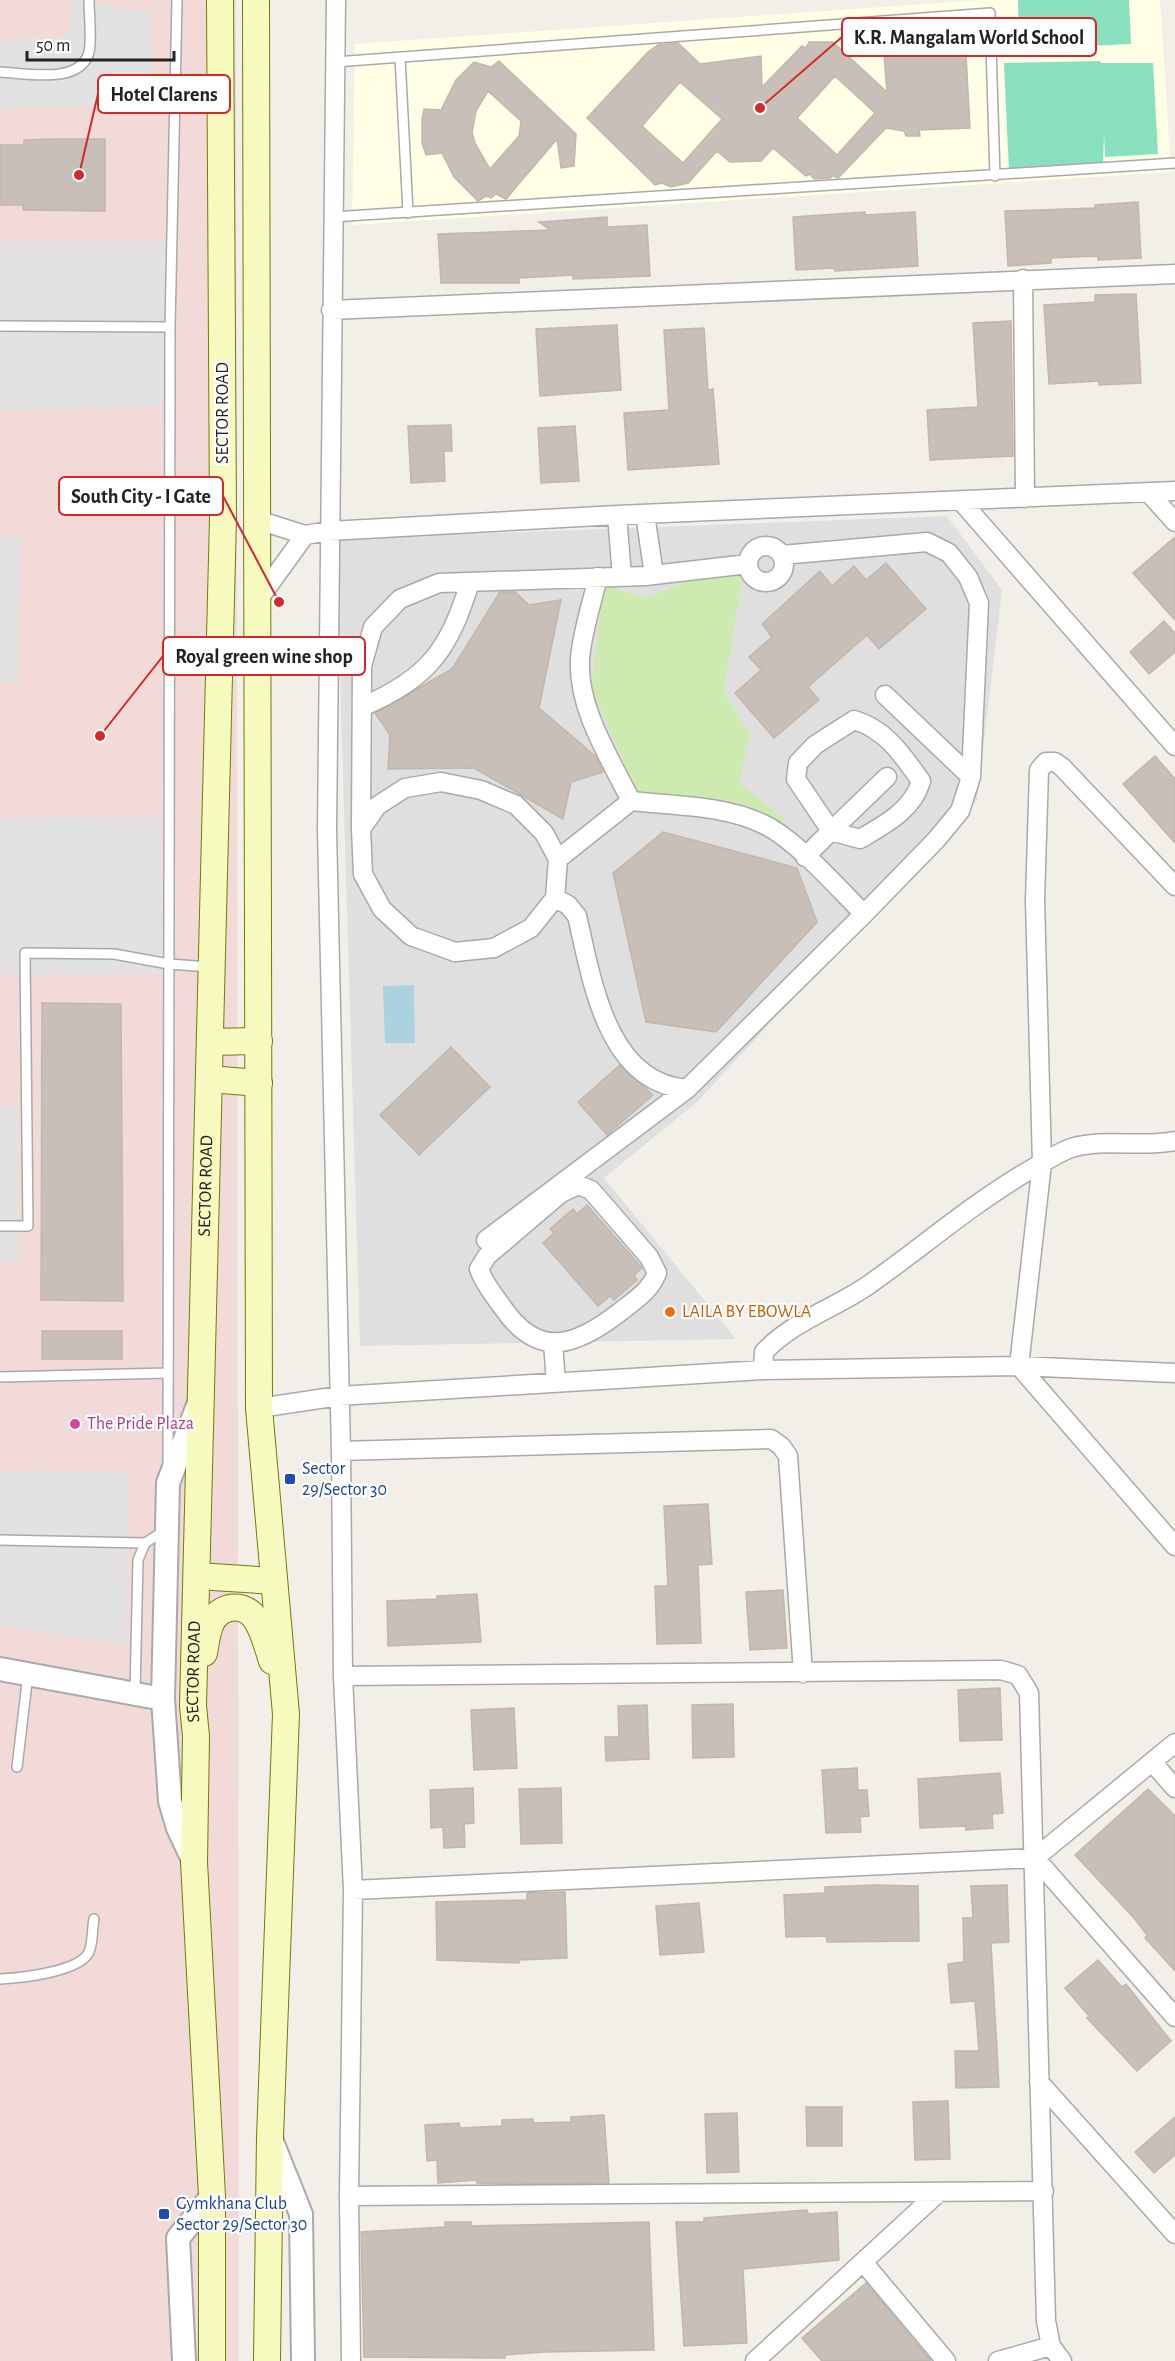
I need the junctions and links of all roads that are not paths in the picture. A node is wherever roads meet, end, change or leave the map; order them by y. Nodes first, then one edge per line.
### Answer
1 (89, 0) edge
2 (177, 0) edge
3 (220, 0) edge
4 (256, 0) edge
5 (336, 0) edge
6 (400, 57) junction
7 (335, 62) junction
8 (0, 72) edge
9 (1175, 163) edge
10 (994, 176) junction
11 (408, 213) junction
12 (332, 217) junction
13 (1175, 274) edge
14 (1023, 279) junction
15 (331, 310) junction
16 (0, 326) edge
17 (170, 327) junction
18 (1175, 491) edge
19 (1149, 493) junction
20 (1025, 498) junction
21 (961, 501) junction
22 (645, 514) junction
23 (617, 515) junction
24 (258, 520) junction
25 (1175, 522) edge
26 (329, 531) junction
27 (305, 535) junction
28 (782, 555) junction
29 (748, 564) junction
30 (654, 575) junction
31 (622, 576) junction
32 (598, 577) junction
33 (470, 582) junction
34 (258, 600) junction
35 (885, 696) dead end
36 (362, 707) junction
37 (1175, 746) edge
38 (887, 777) dead end
39 (971, 777) junction
40 (631, 801) junction
41 (361, 830) junction
42 (831, 831) junction
43 (805, 857) junction
44 (558, 859) junction
45 (1175, 886) edge
46 (555, 898) junction
47 (864, 914) junction
48 (170, 964) junction
49 (212, 967) junction
50 (259, 1041) junction
51 (210, 1042) junction
52 (209, 1079) junction
53 (259, 1083) junction
54 (687, 1089) junction
55 (1175, 1141) edge
56 (1042, 1163) junction
57 (0, 1226) edge
58 (486, 1240) dead end
59 (553, 1343) junction
60 (1019, 1366) junction
61 (764, 1370) junction
62 (168, 1373) junction
63 (1175, 1373) edge
64 (0, 1377) edge
65 (556, 1383) junction
66 (201, 1396) junction
67 (339, 1396) junction
68 (259, 1408) junction
69 (341, 1451) junction
70 (168, 1483) junction
71 (166, 1530) junction
72 (0, 1540) edge
73 (145, 1543) junction
74 (1175, 1546) edge
75 (196, 1576) junction
76 (274, 1581) junction
77 (0, 1669) edge
78 (803, 1672) junction
79 (28, 1674) junction
80 (343, 1676) junction
81 (135, 1694) junction
82 (163, 1699) junction
83 (193, 1706) junction
84 (286, 1714) junction
85 (1175, 1743) edge
86 (1153, 1763) junction
87 (17, 1767) dead end
88 (1175, 1788) edge
89 (1035, 1858) junction
90 (194, 1862) junction
91 (353, 1890) junction
92 (94, 1919) dead end
93 (0, 1979) edge
94 (1175, 2017) edge
95 (1039, 2082) junction
96 (270, 2138) junction
97 (1044, 2191) junction
98 (939, 2192) junction
99 (212, 2196) junction
100 (349, 2196) junction
101 (1175, 2234) edge
102 (863, 2262) junction
103 (1056, 2353) edge
104 (184, 2361) edge
105 (212, 2361) edge
106 (267, 2361) edge
107 (303, 2361) edge
108 (351, 2361) edge
109 (754, 2361) edge
110 (946, 2361) edge
111 (998, 2361) edge

1 - 8 lane
2 - 17 lane
3 - 49 main road, SECTOR ROAD
4 - 24 main road, SECTOR ROAD
5 - 7 street
6 - 7 lane
6 - 10 lane
6 - 11 lane
7 - 12 street
9 - 10 lane
10 - 11 lane
11 - 12 lane
12 - 15 street
13 - 14 street
14 - 15 street
14 - 20 street
15 - 26 street
16 - 17 lane
17 - 48 lane
18 - 19 street
19 - 20 street
19 - 25 street
20 - 21 street
21 - 22 street
21 - 37 street
22 - 23 street
22 - 30 street
23 - 26 street
23 - 31 street
24 - 27 street
24 - 34 main road, SECTOR ROAD
26 - 27 street
26 - 67 street
27 - 34 street
28 - 29 street
28 - 29 street
28 - 39 street
29 - 30 street
30 - 31 street
31 - 32 street
32 - 33 street
32 - 40 street
33 - 36 street
33 - 36 street
34 - 50 main road, SECTOR ROAD
35 - 39 street
36 - 41 street
38 - 42 street
39 - 47 street
40 - 43 street
40 - 44 street
41 - 44 street
41 - 46 street
42 - 42 street
42 - 43 street
43 - 47 street
44 - 46 street
45 - 56 street
46 - 54 street
47 - 54 street
48 - 49 lane
48 - 57 lane
48 - 62 lane
49 - 51 main road, SECTOR ROAD
50 - 51 main road
50 - 53 main road, SECTOR ROAD
51 - 52 main road, SECTOR ROAD
52 - 53 main road
52 - 66 main road, SECTOR ROAD
53 - 68 main road, SECTOR ROAD
54 - 58 street
55 - 56 street
56 - 60 street
56 - 61 street
59 - 59 street
59 - 65 street
60 - 61 street
60 - 63 street
60 - 74 street
61 - 65 street
62 - 64 lane
62 - 70 lane
65 - 67 street
66 - 70 street
66 - 75 main road, SECTOR ROAD
67 - 68 street
67 - 69 street
68 - 76 main road, SECTOR ROAD
69 - 78 street
69 - 80 street
70 - 71 street
71 - 73 lane
71 - 82 street
72 - 73 lane
73 - 81 lane
75 - 76 main road
75 - 83 main road, SECTOR ROAD
76 - 84 main road, SECTOR ROAD
77 - 79 street
78 - 80 street
78 - 89 street
79 - 81 street
79 - 87 lane
80 - 91 street
81 - 82 street
82 - 90 street
83 - 84 main road
83 - 90 main road, SECTOR ROAD
84 - 96 main road, SECTOR ROAD
85 - 86 street
86 - 88 street
86 - 89 street
89 - 91 street
89 - 94 street
89 - 95 street
90 - 99 main road, SECTOR ROAD
91 - 100 street
92 - 93 lane
95 - 97 street
95 - 101 street
96 - 106 main road
96 - 107 street, SECTOR ROAD
97 - 98 street
97 - 103 street
98 - 100 street
98 - 102 street
99 - 104 street
99 - 105 main road, SECTOR ROAD
100 - 108 street
102 - 109 street
102 - 110 street
103 - 111 street

